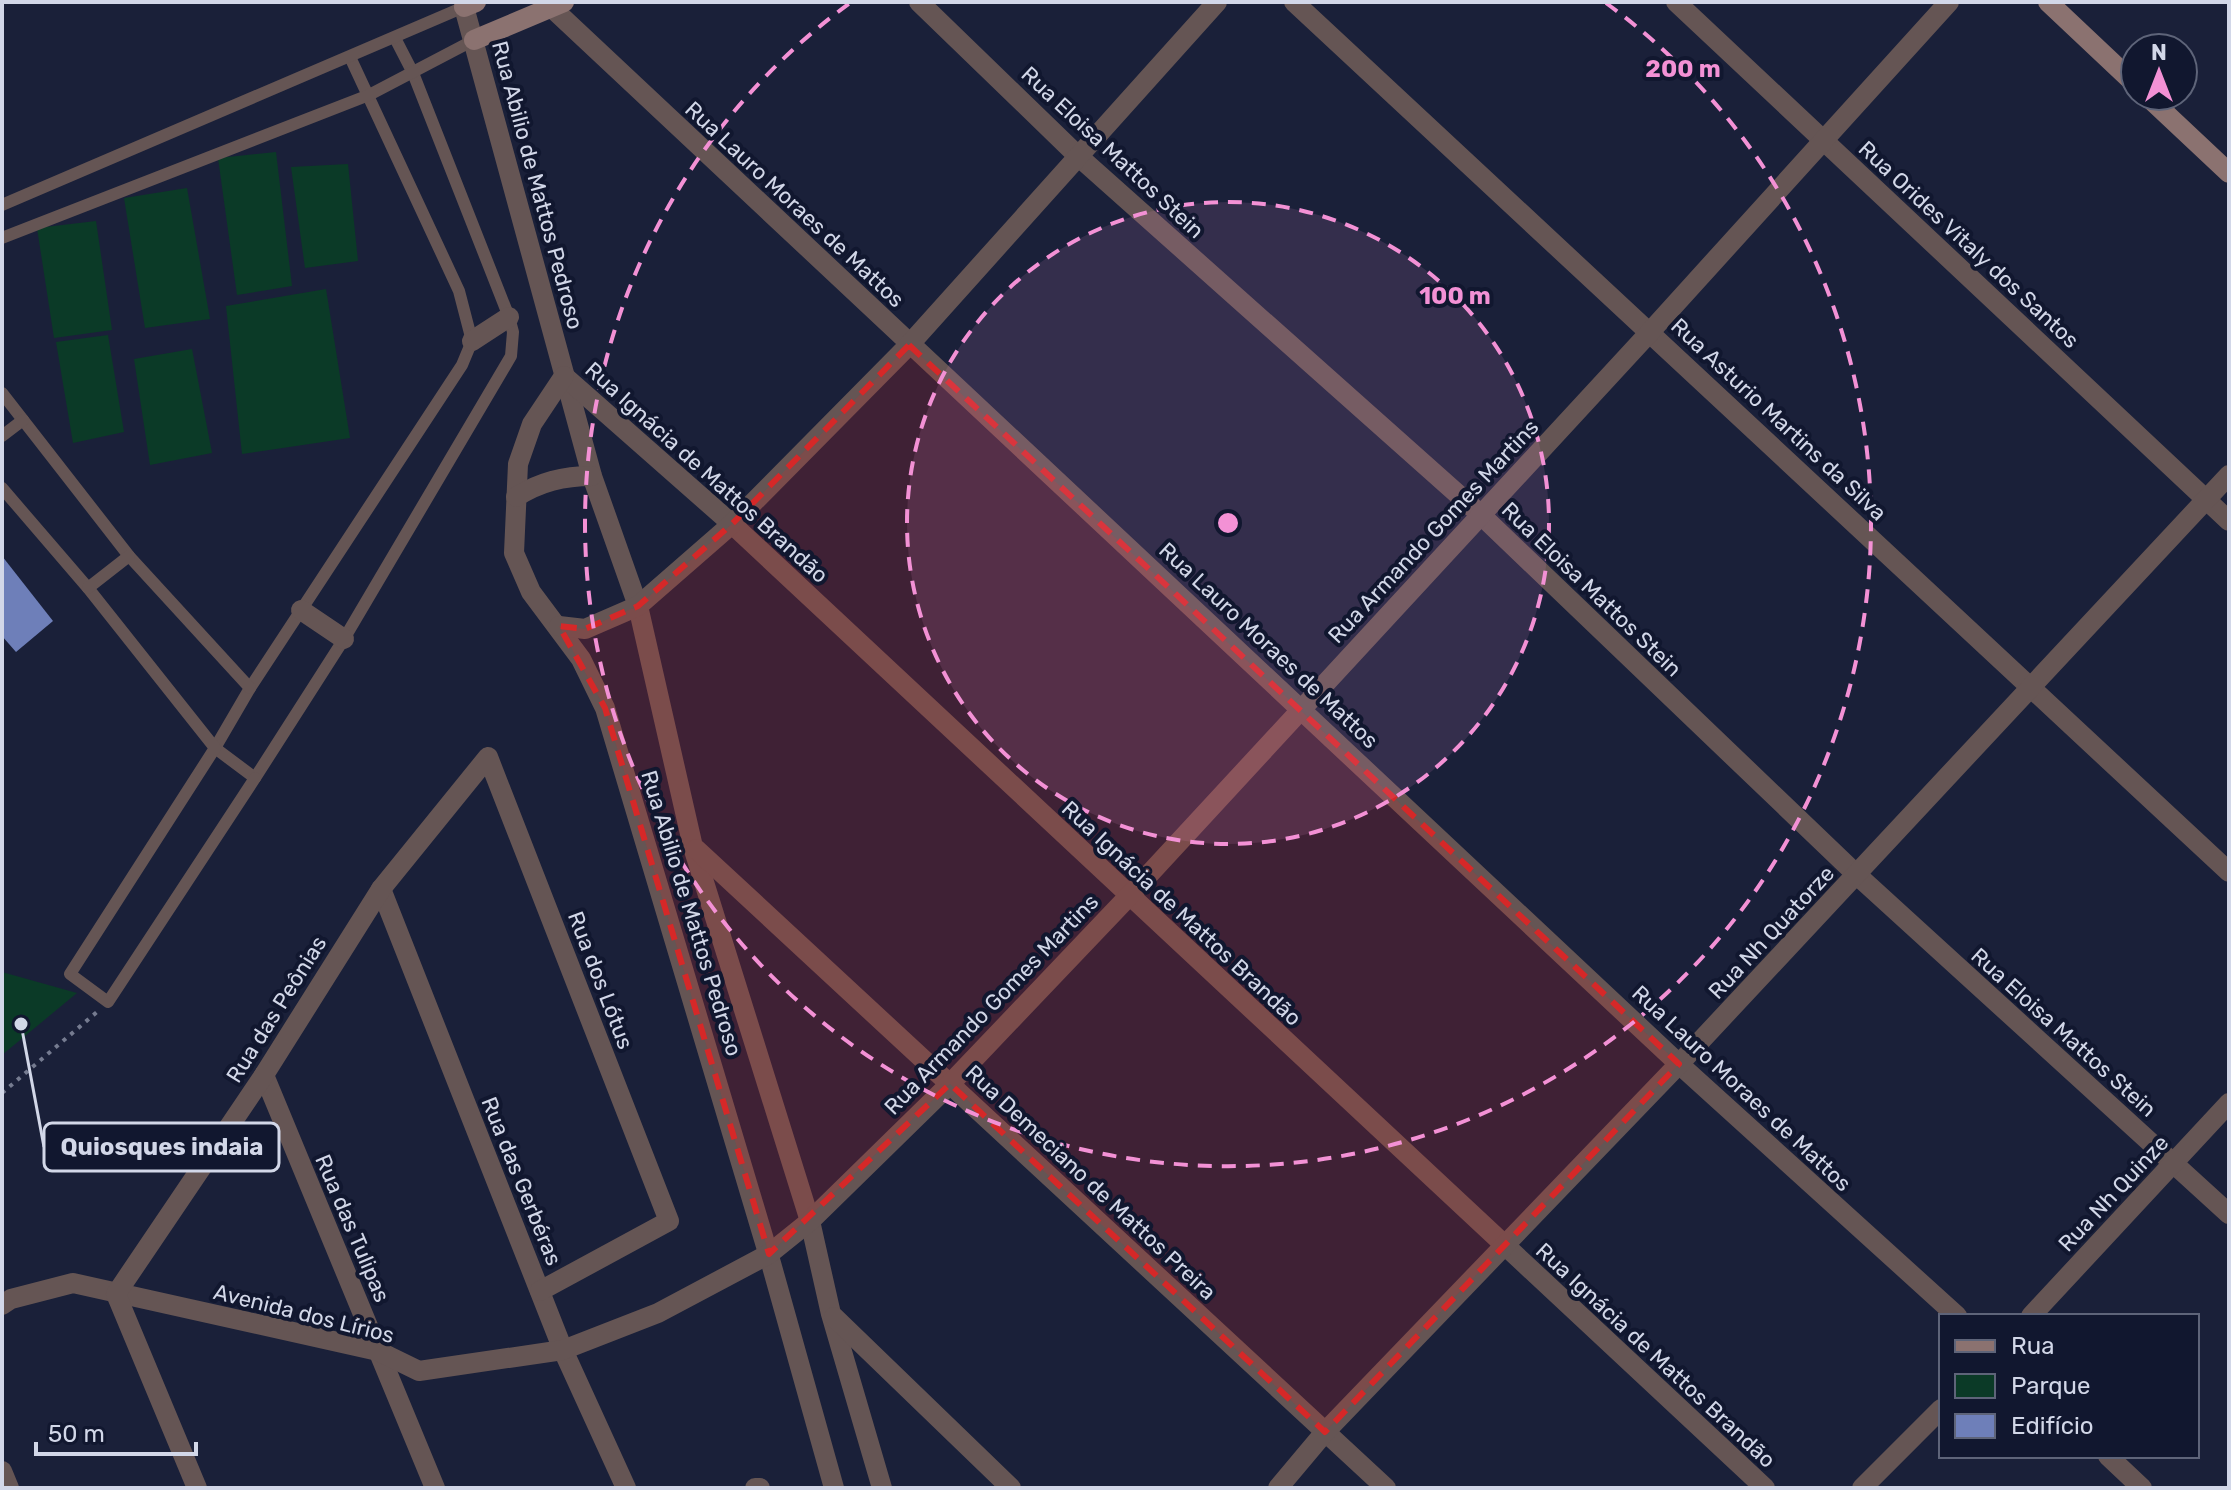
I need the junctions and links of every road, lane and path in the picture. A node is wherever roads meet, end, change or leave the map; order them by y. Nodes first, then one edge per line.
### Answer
1 (919, 2) edge
2 (1217, 2) edge
3 (1294, 2) edge
4 (1676, 2) edge
5 (1949, 2) edge
6 (2048, 2) edge
7 (470, 4) edge
8 (558, 5) edge
9 (395, 38) junction
10 (474, 40) junction
11 (350, 57) junction
12 (2119, 69) edge
13 (413, 73) junction
14 (369, 95) junction
15 (2164, 112) edge
16 (1825, 142) junction
17 (1078, 156) junction
18 (2229, 173) edge
19 (2, 205) edge
20 (2, 238) edge
21 (509, 317) junction
22 (1650, 332) junction
23 (472, 341) junction
24 (909, 345) junction
25 (564, 376) junction
26 (2, 393) edge
27 (23, 420) junction
28 (2, 436) edge
29 (2229, 475) edge
30 (592, 476) junction
31 (2, 488) edge
32 (516, 497) junction
33 (2207, 500) junction
34 (1480, 514) junction
35 (2229, 521) edge
36 (732, 524) junction
37 (129, 556) junction
38 (88, 588) junction
39 (638, 606) junction
40 (301, 610) junction
41 (559, 626) junction
42 (344, 639) junction
43 (2031, 686) junction
44 (250, 688) junction
45 (1302, 708) junction
46 (215, 748) junction
47 (488, 757) joint
48 (255, 778) junction
49 (693, 847) junction
50 (2229, 872) edge
51 (1857, 875) junction
52 (381, 889) junction
53 (1129, 896) junction
54 (108, 1002) junction
55 (1679, 1064) junction
56 (264, 1075) junction
57 (950, 1084) junction
58 (2, 1093) edge
59 (2229, 1103) edge
60 (2173, 1164) junction
61 (2229, 1214) edge
62 (810, 1221) junction
63 (1505, 1247) junction
64 (770, 1258) junction
65 (540, 1291) junction
66 (116, 1294) junction
67 (2, 1305) edge
68 (831, 1314) junction
69 (1955, 1314) edge
70 (2033, 1314) edge
71 (378, 1351) junction
72 (566, 1355) junction
73 (1939, 1411) edge
74 (1325, 1432) junction
75 (2110, 1458) edge
76 (2, 1471) edge
77 (9, 1488) edge
78 (197, 1488) edge
79 (435, 1488) edge
80 (626, 1488) edge
81 (834, 1488) edge
82 (882, 1488) edge
83 (1011, 1488) edge
84 (1278, 1488) edge
85 (1386, 1488) edge
86 (1765, 1488) edge
87 (1862, 1488) edge
88 (2142, 1488) edge

1 - 17 street, Rua Eloisa Mattos Stein
2 - 17 street
3 - 22 street, Rua Asturio Martins da Silva
4 - 16 street, Rua Orides Vitaly dos Santos
5 - 16 street, Rua Armando Gomes Martins
6 - 12 street
7 - 9 lane
7 - 10 street, Rua Abilio de Mattos Pedroso
8 - 10 street
8 - 24 street, Rua Lauro Moraes de Mattos
9 - 11 lane
9 - 13 lane
10 - 13 lane
10 - 25 street, Rua Abilio de Mattos Pedroso
11 - 14 lane
11 - 19 lane
13 - 14 lane
13 - 21 lane
14 - 20 lane
14 - 23 lane
15 - 18 street
16 - 22 street, Rua Armando Gomes Martins
16 - 33 street, Rua Orides Vitaly dos Santos
17 - 24 street
17 - 34 street, Rua Eloisa Mattos Stein
21 - 23 street
21 - 42 lane
22 - 34 street, Rua Armando Gomes Martins
22 - 43 street, Rua Asturio Martins da Silva
23 - 40 lane
24 - 36 street
24 - 45 street, Rua Lauro Moraes de Mattos
25 - 30 street, Rua Abilio de Mattos Pedroso
25 - 32 street, Rua Abilio de Mattos Pedroso
25 - 36 street, Rua Ignácia de Mattos Brandão
26 - 27 lane
27 - 28 lane
27 - 37 lane
29 - 33 street, Rua Nh Quatorze
30 - 32 street
30 - 39 street, Rua Abilio de Mattos Pedroso
31 - 38 lane
32 - 41 street, Rua Abilio de Mattos Pedroso
33 - 35 street, Rua Orides Vitaly dos Santos
33 - 43 street, Rua Nh Quatorze
34 - 45 street, Rua Armando Gomes Martins
34 - 51 street, Rua Eloisa Mattos Stein
36 - 39 street
36 - 53 street, Rua Ignácia de Mattos Brandão
37 - 38 lane
37 - 44 lane
38 - 46 lane
39 - 41 street
39 - 49 street, Rua Abilio de Mattos Pedroso
40 - 42 street
40 - 44 lane
41 - 64 street, Rua Abilio de Mattos Pedroso
42 - 48 lane
43 - 50 street, Rua Asturio Martins da Silva
43 - 51 street, Rua Nh Quatorze
44 - 46 lane
45 - 53 street, Rua Armando Gomes Martins
45 - 55 street, Rua Lauro Moraes de Mattos
46 - 48 lane
46 - 54 lane
47 - 52 street, Rua das Peônias
47 - 65 street, Rua dos Lótus
48 - 54 lane
49 - 57 street, Rua Demeciano de Mattos Preira
49 - 62 street, Rua Abilio de Mattos Pedroso
51 - 55 street, Rua Nh Quatorze
51 - 60 street, Rua Eloisa Mattos Stein
52 - 56 street, Rua das Peônias
52 - 65 street, Rua das Gerbéras
53 - 57 street, Rua Armando Gomes Martins
53 - 63 street, Rua Ignácia de Mattos Brandão
54 - 58 path
55 - 63 street, Rua Nh Quatorze
55 - 69 street, Rua Lauro Moraes de Mattos
56 - 66 street, Rua das Peônias
56 - 71 street, Rua das Tulipas
57 - 62 street, Rua Armando Gomes Martins
57 - 74 street, Rua Demeciano de Mattos Preira
59 - 60 street, Rua Nh Quinze
60 - 61 street, Rua Eloisa Mattos Stein
60 - 70 street, Rua Nh Quinze
62 - 64 street, Rua Armando Gomes Martins
62 - 68 street, Rua Abilio de Mattos Pedroso
63 - 74 street, Rua Nh Quatorze
63 - 86 street, Rua Ignácia de Mattos Brandão
64 - 72 street, Avenida dos Lírios
64 - 81 street, Rua Abilio de Mattos Pedroso
65 - 72 street, Rua das Gerbéras
66 - 67 street, Avenida dos Lírios
66 - 71 street, Avenida dos Lírios
66 - 78 street
68 - 82 street, Rua Abilio de Mattos Pedroso
68 - 83 street
71 - 72 street, Avenida dos Lírios
71 - 79 street, Rua das Tulipas
72 - 80 street, Rua das Gerbéras
73 - 87 street
74 - 84 street, Rua Nh Quatorze
74 - 85 street, Rua Demeciano de Mattos Preira
75 - 88 street
76 - 77 street

